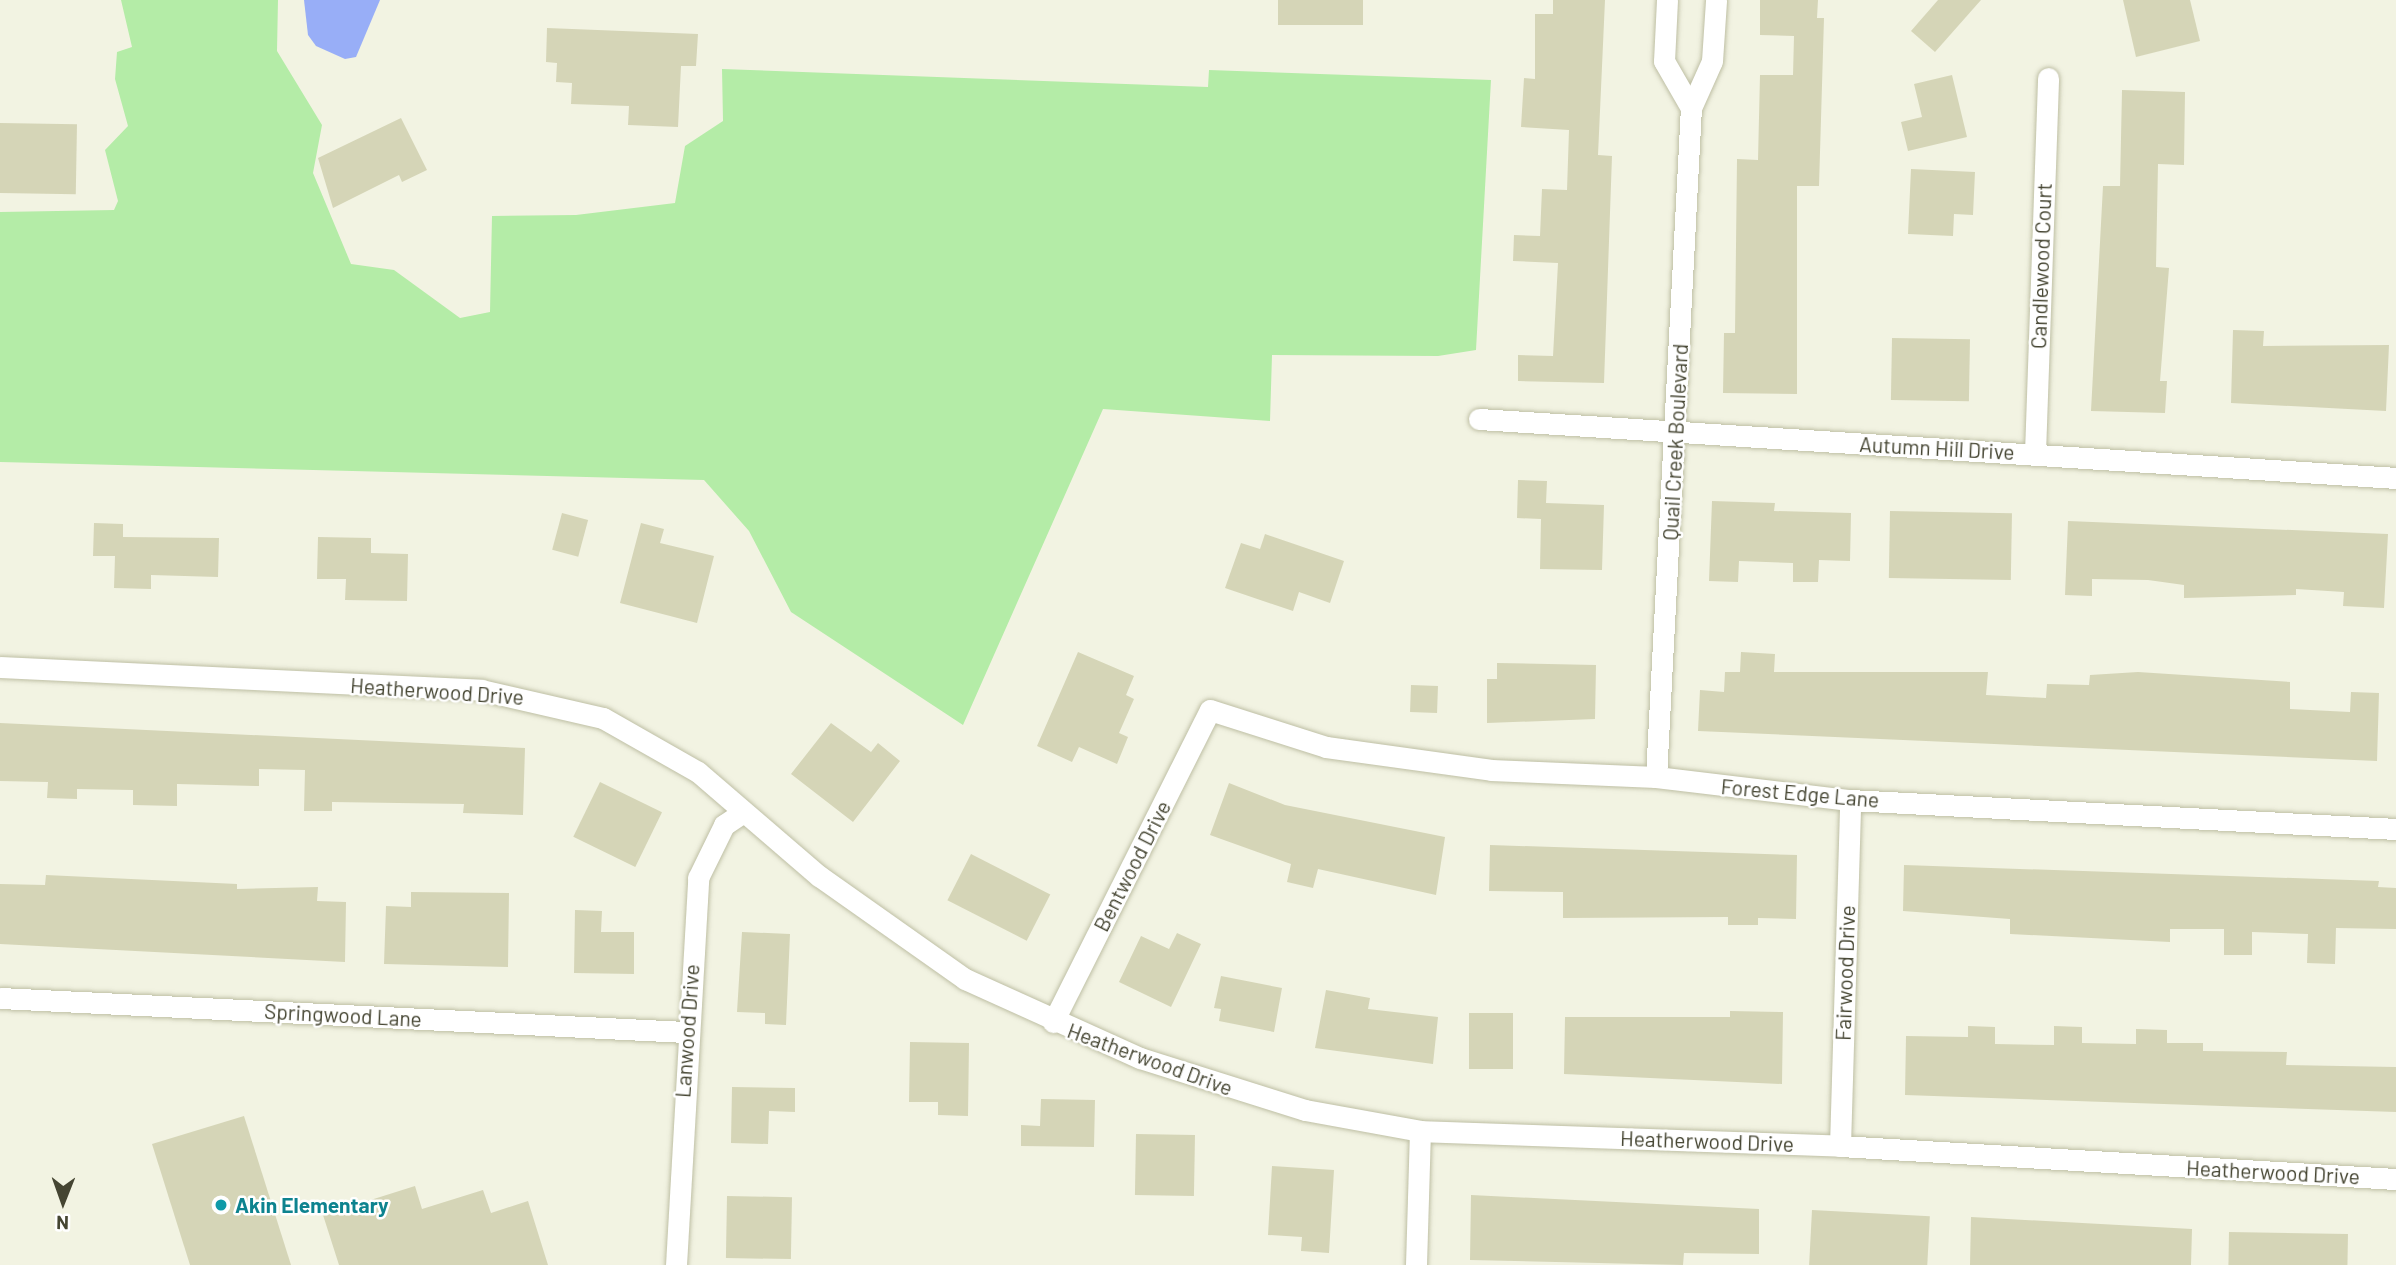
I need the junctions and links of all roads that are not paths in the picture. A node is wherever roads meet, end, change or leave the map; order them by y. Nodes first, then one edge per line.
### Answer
1 (1667, 0) edge
2 (1716, 0) edge
3 (2048, 78) dead end
4 (1691, 108) junction
5 (1479, 419) dead end
6 (1675, 435) junction
7 (2035, 453) junction
8 (2396, 478) edge
9 (0, 667) edge
10 (1210, 710) joint
11 (1657, 777) junction
12 (1850, 800) junction
13 (742, 813) junction
14 (2396, 829) edge
15 (0, 998) edge
16 (1053, 1022) junction
17 (685, 1032) junction
18 (1420, 1131) junction
19 (1840, 1146) junction
20 (2396, 1179) edge
21 (676, 1265) edge
22 (1416, 1265) edge

1 - 4 street
2 - 4 street, Quail Creek Boulevard
3 - 7 street, Candlewood Court
4 - 6 street, Quail Creek Boulevard
5 - 6 street, Autumn Hill Drive
6 - 7 street, Autumn Hill Drive
6 - 11 street, Quail Creek Boulevard
7 - 8 street, Autumn Hill Drive
9 - 13 street, Heatherwood Drive
10 - 11 street, Forest Edge Lane
10 - 16 street, Bentwood Drive
11 - 12 street, Forest Edge Lane
12 - 14 street, Forest Edge Lane
12 - 19 street, Fairwood Drive
13 - 16 street, Heatherwood Drive
13 - 17 street, Lanwood Drive
15 - 17 street, Springwood Lane
16 - 18 street, Heatherwood Drive
17 - 21 street, Lanwood Drive
18 - 19 street, Heatherwood Drive
18 - 22 street
19 - 20 street, Heatherwood Drive

